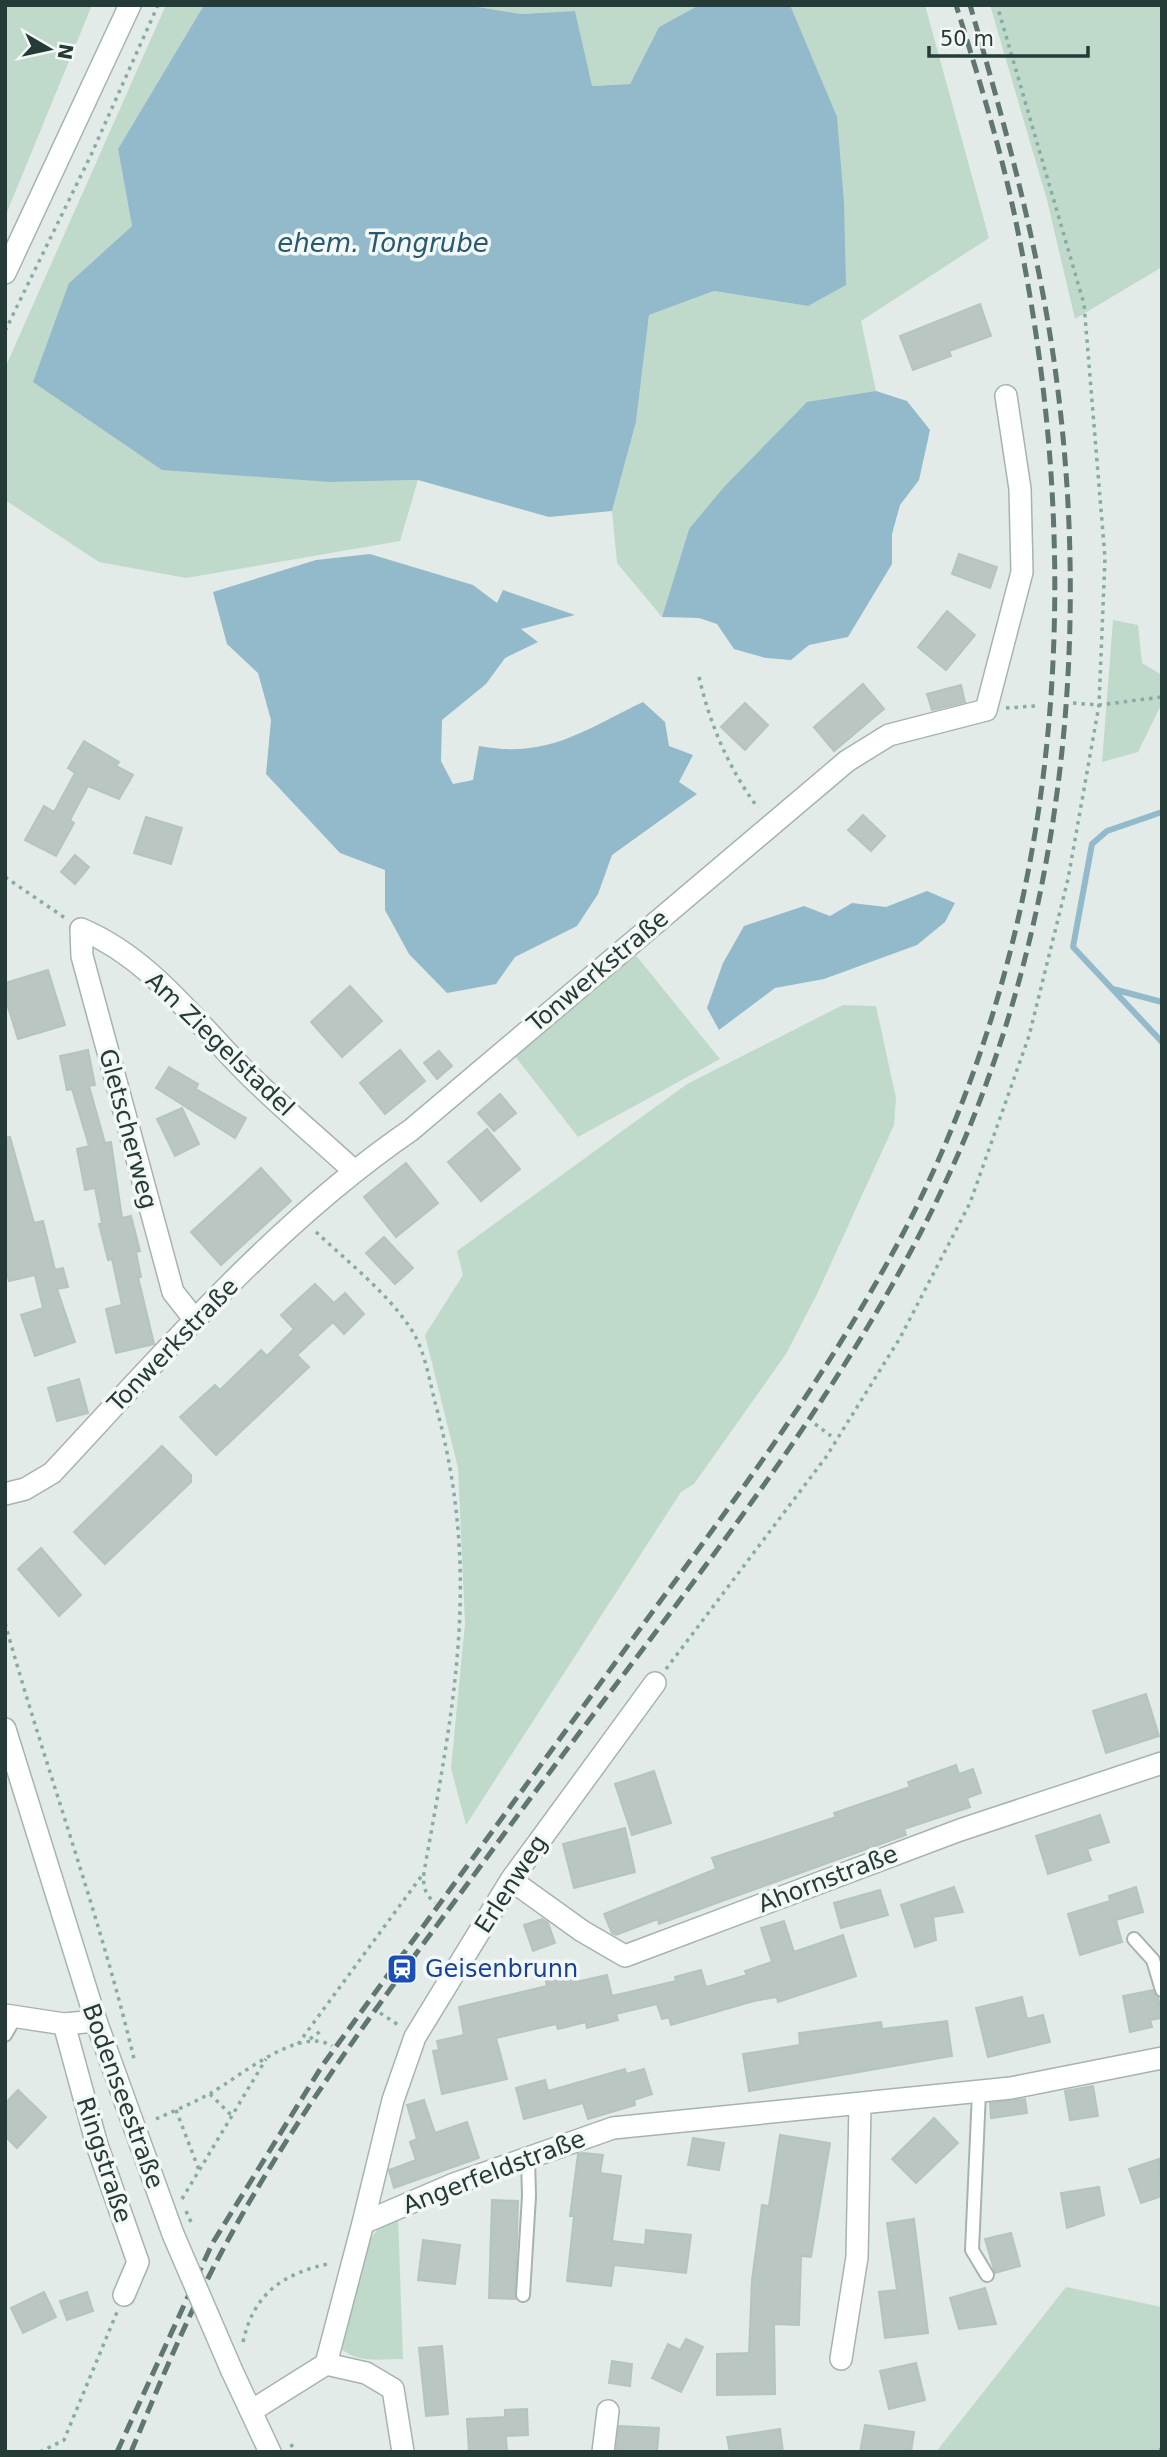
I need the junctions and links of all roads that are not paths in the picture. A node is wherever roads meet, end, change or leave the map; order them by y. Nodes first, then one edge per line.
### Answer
1 (130, 5) edge
2 (5, 273) edge
3 (1006, 396) dead end
4 (81, 929) joint
5 (353, 1170) junction
6 (195, 1320) junction
7 (5, 1494) edge
8 (655, 1684) road end
9 (5, 1729) edge
10 (1162, 1763) edge
11 (511, 1880) junction
12 (1134, 1939) dead end
13 (1162, 1990) edge
14 (11, 2015) edge
15 (96, 2021) junction
16 (64, 2024) junction
17 (5, 2035) edge
18 (1162, 2058) edge
19 (979, 2091) junction
20 (860, 2104) junction
21 (528, 2158) junction
22 (363, 2223) junction
23 (987, 2275) dead end
24 (124, 2295) road end
25 (523, 2295) dead end
26 (841, 2359) dead end
27 (326, 2364) junction
28 (251, 2411) junction
29 (608, 2412) dead end
30 (270, 2452) edge
31 (403, 2452) edge
32 (603, 2452) edge

1 - 2 street
3 - 5 street, Tonwerkstraße
4 - 5 street, Am Ziegelstadel
4 - 6 street, Gletscherweg
5 - 6 street, Tonwerkstraße
6 - 7 street, Tonwerkstraße
8 - 11 street, Erlenweg
9 - 15 street, Bodenseestraße
10 - 11 street, Ahornstraße
11 - 22 street, Erlenweg
12 - 13 lane
14 - 16 street
14 - 17 lane
15 - 16 street
15 - 28 street, Bodenseestraße, bridge
16 - 24 street, Ringstraße
18 - 19 street, Angerfeldstraße
19 - 20 street, Angerfeldstraße
19 - 23 lane
20 - 21 street, Angerfeldstraße
20 - 26 street
21 - 22 street, Angerfeldstraße
21 - 25 lane
22 - 27 street
27 - 28 street
27 - 31 street
28 - 30 street, Bodenseestraße
29 - 32 street

